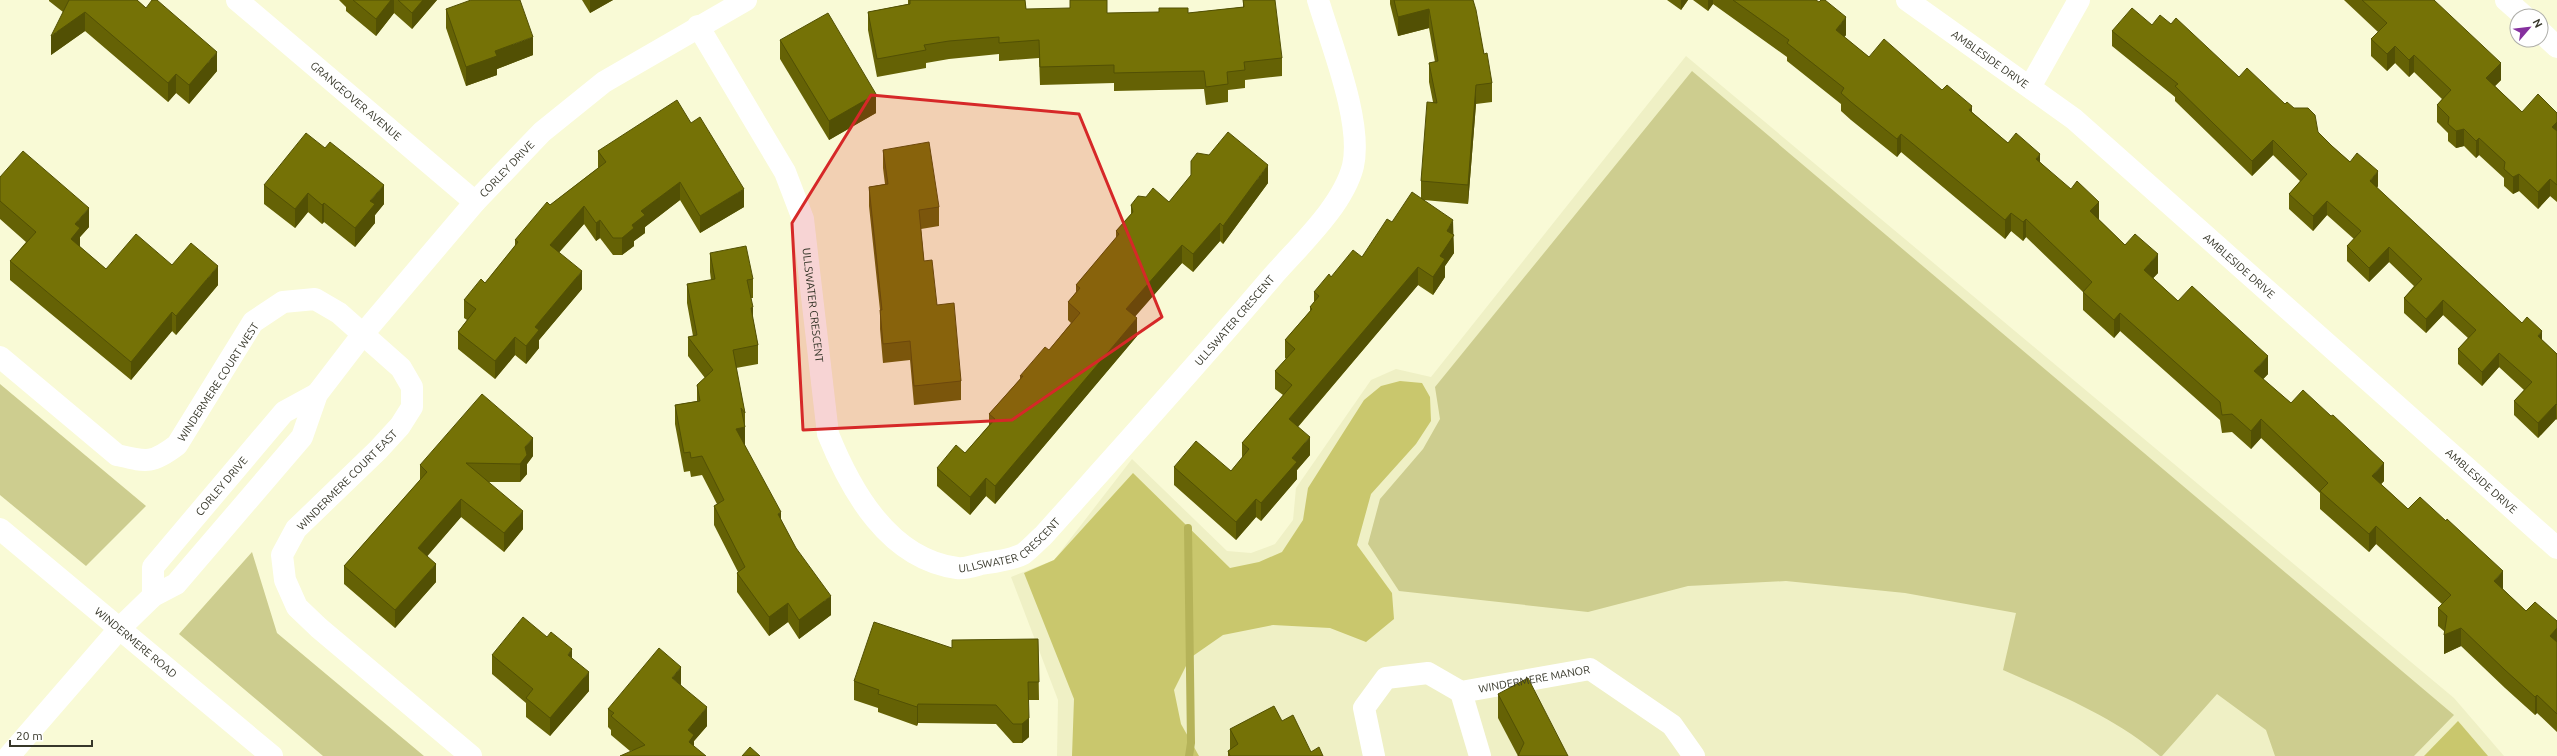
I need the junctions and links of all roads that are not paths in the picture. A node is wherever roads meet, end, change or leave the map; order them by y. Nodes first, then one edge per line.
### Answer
1 (237, 0) edge
2 (746, 0) edge
3 (1318, 0) edge
4 (1907, 0) edge
5 (2079, 0) edge
6 (2506, 0) edge
7 (2515, 8) edge
8 (698, 26) junction
9 (2030, 87) junction
10 (475, 202) junction
11 (363, 334) junction
12 (0, 357) edge
13 (317, 394) junction
14 (0, 528) edge
15 (2557, 548) edge
16 (153, 596) junction
17 (120, 628) junction
18 (1461, 692) junction
19 (9, 756) edge
20 (272, 756) edge
21 (471, 756) edge
22 (1374, 756) edge
23 (1480, 756) edge
24 (1694, 756) edge

1 - 10 street, GRANGEOVER AVENUE
2 - 8 street, CORLEY DRIVE
3 - 8 street, ULLSWATER CRESCENT
4 - 9 street, AMBLESIDE DRIVE
5 - 9 street
6 - 7 street
8 - 10 street, CORLEY DRIVE
9 - 15 street, AMBLESIDE DRIVE
10 - 11 street, CORLEY DRIVE
11 - 12 street, WINDERMERE COURT WEST
11 - 13 street, CORLEY DRIVE
11 - 21 street, WINDERMERE COURT EAST
13 - 16 street, CORLEY DRIVE
13 - 16 street, CORLEY DRIVE
14 - 17 street, WINDERMERE ROAD
16 - 17 street, CORLEY DRIVE
17 - 19 street, CORLEY DRIVE
17 - 20 street, WINDERMERE ROAD
18 - 22 street
18 - 23 street, WINDERMERE MANOR
18 - 24 street, WINDERMERE MANOR

